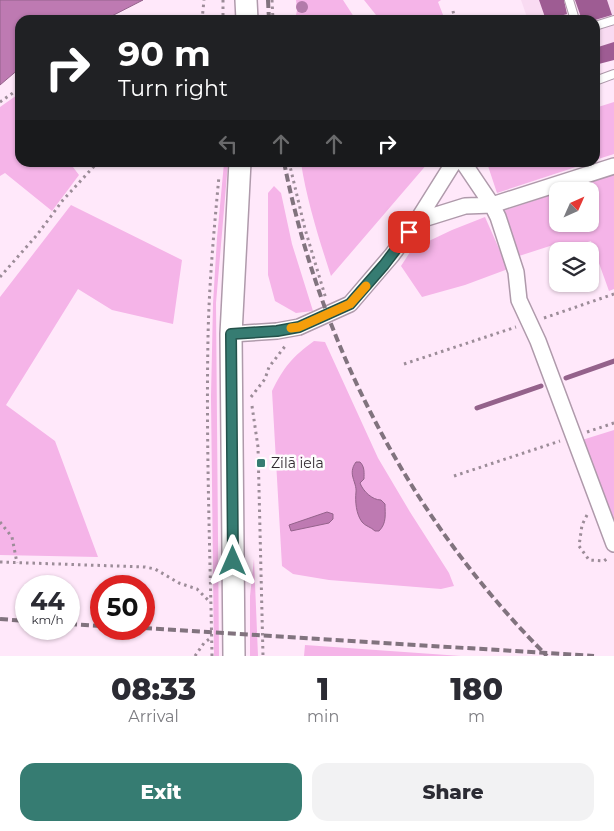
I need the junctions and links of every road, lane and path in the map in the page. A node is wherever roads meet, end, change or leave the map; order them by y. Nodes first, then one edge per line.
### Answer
1 (204, 0) edge
2 (223, 0) edge
3 (246, 0) edge
4 (272, 0) edge
5 (569, 0) edge
6 (453, 11) dead end
7 (202, 15) edge
8 (223, 15) edge
9 (246, 15) edge
10 (273, 15) edge
11 (453, 15) edge
12 (574, 15) edge
13 (614, 20) edge
14 (600, 24) edge
15 (614, 74) edge
16 (600, 79) edge
17 (15, 92) edge
18 (0, 102) edge
19 (614, 166) edge
20 (93, 167) edge
21 (240, 167) edge
22 (290, 167) edge
23 (451, 167) edge
24 (466, 167) edge
25 (219, 172) dead end
26 (492, 205) junction
27 (417, 221) junction
28 (0, 277) edge
29 (614, 294) edge
30 (330, 313) junction
31 (529, 323) junction
32 (299, 327) junction
33 (231, 334) junction
34 (404, 364) dead end
35 (251, 388) dead end
36 (251, 397) junction
37 (614, 423) edge
38 (574, 437) junction
39 (454, 476) dead end
40 (596, 497) junction
41 (0, 522) edge
42 (614, 544) edge
43 (614, 553) edge
44 (0, 562) edge
45 (16, 563) junction
46 (211, 604) junction
47 (212, 637) junction
48 (195, 656) edge
49 (212, 656) edge
50 (234, 656) edge
51 (263, 656) edge

1 - 7 path
2 - 8 path
3 - 9 main road
4 - 10 path
5 - 12 lane
6 - 11 path
13 - 14 lane
15 - 16 lane
17 - 18 path
19 - 26 street
20 - 28 path
21 - 33 main road
22 - 30 path
23 - 27 street
24 - 26 street
25 - 46 path
26 - 27 street
26 - 31 street
27 - 30 street
29 - 31 path
30 - 32 street
31 - 34 path
31 - 38 street
32 - 33 street
32 - 36 path
33 - 50 main road
35 - 36 path
36 - 51 path
37 - 38 path
38 - 39 path
38 - 40 street
40 - 42 street
40 - 43 path
41 - 45 path
44 - 45 path
45 - 46 path
46 - 47 path
47 - 48 path
47 - 49 path

